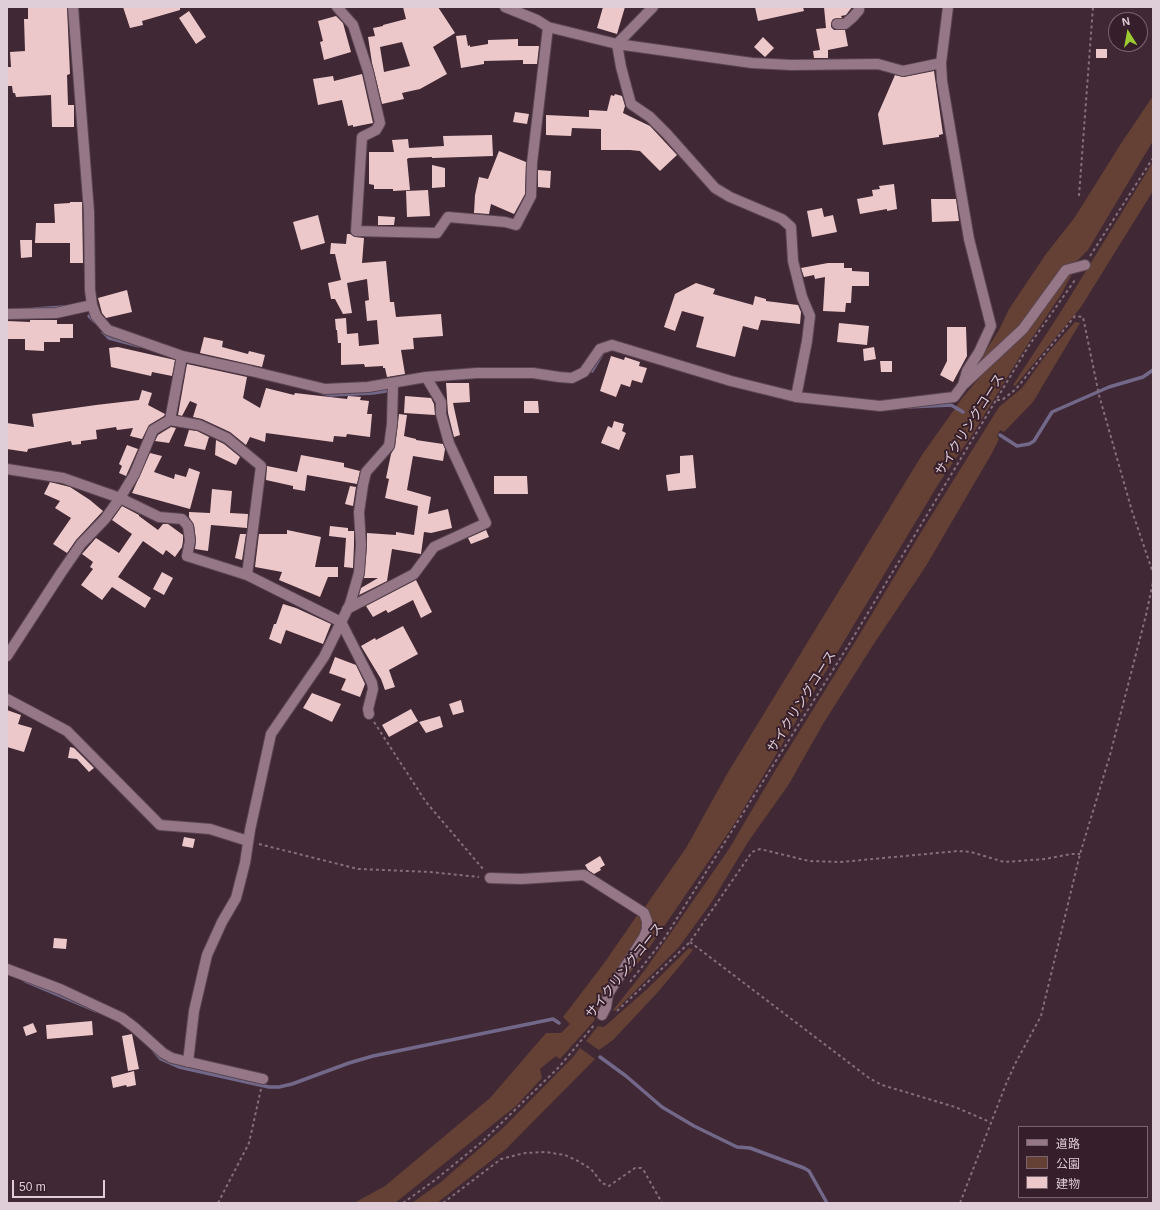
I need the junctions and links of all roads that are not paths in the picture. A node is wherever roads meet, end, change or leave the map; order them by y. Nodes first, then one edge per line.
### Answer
1 (73, 7) edge
2 (337, 7) edge
3 (504, 7) edge
4 (653, 7) edge
5 (859, 7) edge
6 (948, 7) edge
7 (837, 24) dead end
8 (548, 28) junction
9 (617, 44) junction
10 (942, 62) junction
11 (1085, 265) road end
12 (92, 305) junction
13 (7, 314) edge
14 (182, 356) junction
15 (426, 377) junction
16 (392, 383) junction
17 (964, 385) junction
18 (796, 397) junction
19 (170, 420) junction
20 (7, 469) edge
21 (120, 498) junction
22 (247, 575) junction
23 (347, 609) junction
24 (341, 622) junction
25 (7, 656) edge
26 (7, 699) edge
27 (369, 714) road end
28 (248, 841) junction
29 (490, 878) road end
30 (7, 969) edge
31 (602, 1015) road end
32 (188, 1062) junction
33 (263, 1079) road end

1 - 12 street
2 - 8 street
3 - 8 street
4 - 9 street
5 - 7 street
6 - 10 street
8 - 9 street
9 - 10 street
9 - 18 street
10 - 17 street
11 - 17 street
12 - 13 street
12 - 14 street
14 - 16 street
14 - 19 street
15 - 16 street
15 - 18 street
15 - 23 street
16 - 23 street
17 - 18 street
19 - 21 street
19 - 22 street
20 - 21 street
21 - 22 street
21 - 25 street
22 - 24 street
23 - 24 street
24 - 27 street
24 - 28 street
26 - 28 street
28 - 32 street
29 - 31 street
30 - 32 street
32 - 33 street

